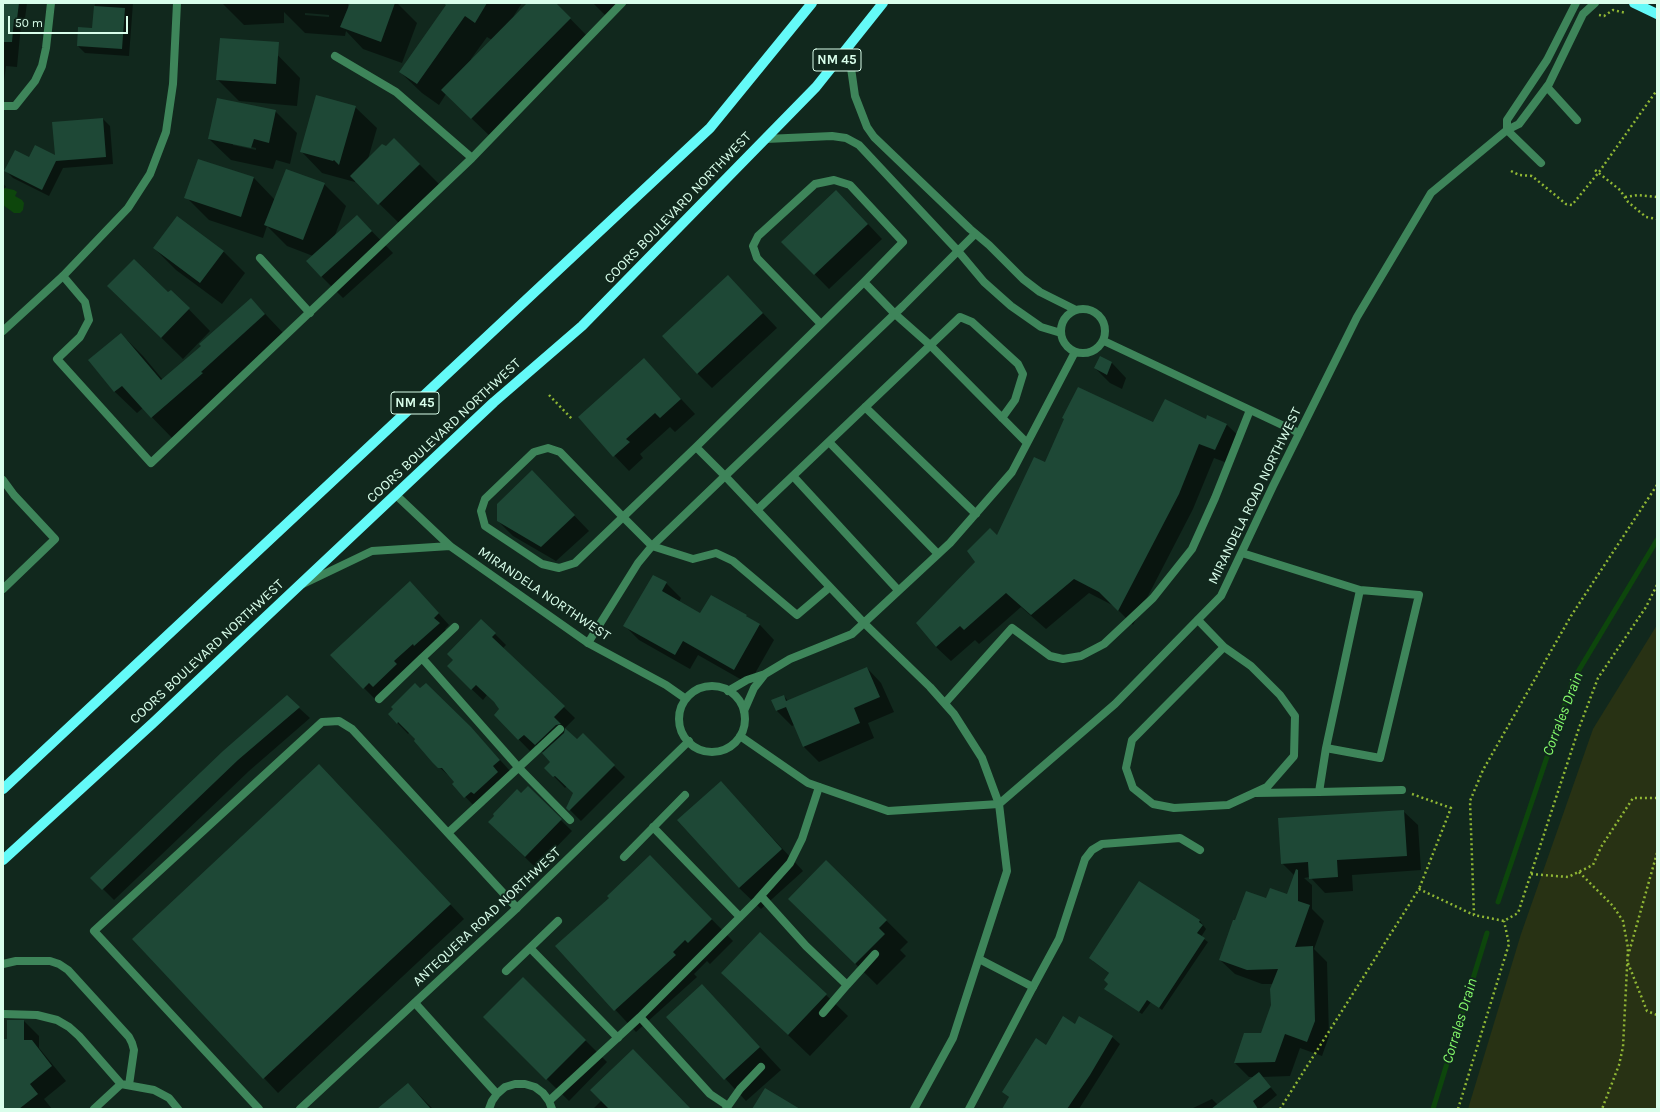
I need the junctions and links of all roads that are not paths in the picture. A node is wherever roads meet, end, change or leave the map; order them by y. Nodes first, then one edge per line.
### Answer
1 (51, 3) edge
2 (178, 3) edge
3 (622, 3) edge
4 (812, 3) edge
5 (883, 3) edge
6 (1576, 3) edge
7 (1595, 3) edge
8 (1634, 3) edge
9 (1657, 14) edge
10 (848, 47) junction
11 (335, 56) dead end
12 (1547, 87) junction
13 (3, 106) edge
14 (1577, 120) dead end
15 (1507, 130) junction
16 (766, 139) junction
17 (472, 158) junction
18 (1541, 163) dead end
19 (975, 234) junction
20 (958, 251) junction
21 (260, 258) dead end
22 (63, 276) junction
23 (864, 282) junction
24 (1076, 310) junction
25 (310, 313) junction
26 (895, 314) junction
27 (821, 324) junction
28 (3, 331) edge
29 (1061, 333) junction
30 (1104, 341) junction
31 (930, 345) junction
32 (1075, 352) junction
33 (865, 407) junction
34 (1250, 410) junction
35 (1002, 418) junction
36 (1299, 433) junction
37 (829, 442) junction
38 (1027, 443) junction
39 (696, 447) junction
40 (725, 476) junction
41 (793, 476) junction
42 (3, 480) edge
43 (396, 495) junction
44 (758, 510) junction
45 (976, 514) junction
46 (623, 517) junction
47 (450, 546) junction
48 (652, 546) junction
49 (1242, 553) junction
50 (938, 554) junction
51 (297, 587) junction
52 (830, 587) junction
53 (3, 589) edge
54 (898, 590) junction
55 (1360, 590) junction
56 (1198, 620) junction
57 (864, 623) junction
58 (455, 627) dead end
59 (588, 643) junction
60 (1224, 647) junction
61 (422, 658) junction
62 (765, 674) junction
63 (728, 690) junction
64 (379, 699) dead end
65 (686, 699) junction
66 (945, 703) junction
67 (744, 711) junction
68 (560, 729) dead end
69 (740, 736) junction
70 (689, 741) junction
71 (1326, 748) junction
72 (519, 768) junction
73 (819, 787) junction
74 (3, 789) edge
75 (1402, 790) road end
76 (1320, 792) junction
77 (1254, 793) junction
78 (686, 796) dead end
79 (999, 804) junction
80 (570, 820) dead end
81 (653, 827) junction
82 (448, 833) junction
83 (1200, 850) dead end
84 (624, 857) dead end
85 (3, 860) edge
86 (761, 896) junction
87 (517, 908) junction
88 (740, 917) junction
89 (558, 921) dead end
90 (530, 948) junction
91 (875, 954) dead end
92 (979, 959) junction
93 (3, 964) edge
94 (506, 971) dead end
95 (847, 985) junction
96 (1034, 987) junction
97 (415, 1003) junction
98 (823, 1013) dead end
99 (3, 1014) edge
100 (640, 1017) junction
101 (618, 1038) junction
102 (761, 1067) dead end
103 (125, 1084) junction
104 (497, 1094) junction
105 (550, 1105) edge
106 (727, 1107) edge
107 (94, 1109) edge
108 (178, 1109) edge
109 (259, 1109) edge
110 (300, 1109) edge
111 (489, 1109) edge
112 (914, 1109) edge
113 (969, 1109) edge

1 - 13 street
2 - 22 street
3 - 17 street
4 - 74 main road, NM 45
5 - 10 main road, COORS BOULEVARD NORTHWEST / NM 45
6 - 15 street
7 - 12 street
8 - 9 main road
10 - 16 main road, COORS BOULEVARD NORTHWEST / NM 45
10 - 19 street
11 - 17 street
12 - 14 street
12 - 15 street
15 - 18 street
15 - 36 street, MIRANDELA ROAD NORTHWEST
16 - 20 street
16 - 43 main road, COORS BOULEVARD NORTHWEST / NM 45
17 - 25 street
19 - 20 street
19 - 24 street
20 - 26 street
20 - 29 street
21 - 25 street
22 - 25 street
22 - 28 street
23 - 26 street
23 - 27 street
23 - 27 street
24 - 29 street
24 - 30 street
26 - 31 street
26 - 40 street
27 - 39 street
29 - 32 street
30 - 32 street
30 - 34 street
31 - 33 street
31 - 35 street
31 - 35 street
32 - 38 street
33 - 37 street
33 - 45 street
34 - 36 street
34 - 66 street
35 - 38 street
36 - 49 street, MIRANDELA ROAD NORTHWEST
37 - 41 street
37 - 50 street
38 - 45 street
39 - 40 street
39 - 46 street
40 - 44 street
40 - 48 street
41 - 44 street
41 - 54 street
42 - 53 street
43 - 47 street, MIRANDELA NORTHWEST
43 - 51 main road, COORS BOULEVARD NORTHWEST / NM 45
44 - 52 street
45 - 50 street
46 - 46 street
46 - 48 street
47 - 51 street
47 - 59 street, MIRANDELA NORTHWEST
48 - 52 street
48 - 59 street
49 - 55 street
49 - 56 street, MIRANDELA ROAD NORTHWEST
50 - 54 street
51 - 85 main road, COORS BOULEVARD NORTHWEST / NM 45
52 - 57 street
54 - 57 street
55 - 71 street
55 - 71 street
56 - 60 street
56 - 79 street, MIRANDELA ROAD NORTHWEST
57 - 62 street
57 - 66 street
58 - 61 street
59 - 65 street, MIRANDELA NORTHWEST
60 - 77 street
60 - 77 street
61 - 64 street
61 - 72 street
62 - 63 street
62 - 67 street
63 - 65 street
63 - 67 street
65 - 70 street
66 - 79 street
67 - 69 street
68 - 72 street
69 - 70 street
69 - 73 street
70 - 87 street, ANTEQUERA ROAD NORTHWEST
71 - 76 street
72 - 80 street
72 - 82 street
73 - 79 street
73 - 86 street
75 - 76 street
76 - 77 street
78 - 81 street
79 - 92 street
81 - 84 street
81 - 88 street
82 - 87 street
82 - 109 street
83 - 96 street
86 - 88 street
86 - 95 street
87 - 97 street, ANTEQUERA ROAD NORTHWEST
88 - 100 street
89 - 90 street
90 - 94 street
90 - 101 street
91 - 95 street
92 - 96 street
92 - 112 street
93 - 103 street
95 - 98 street
96 - 113 street
97 - 104 street
97 - 110 street, ANTEQUERA ROAD NORTHWEST
99 - 103 street
100 - 101 street
100 - 106 street
101 - 105 street
102 - 106 street
103 - 107 street
103 - 108 street
104 - 105 street
104 - 111 street

